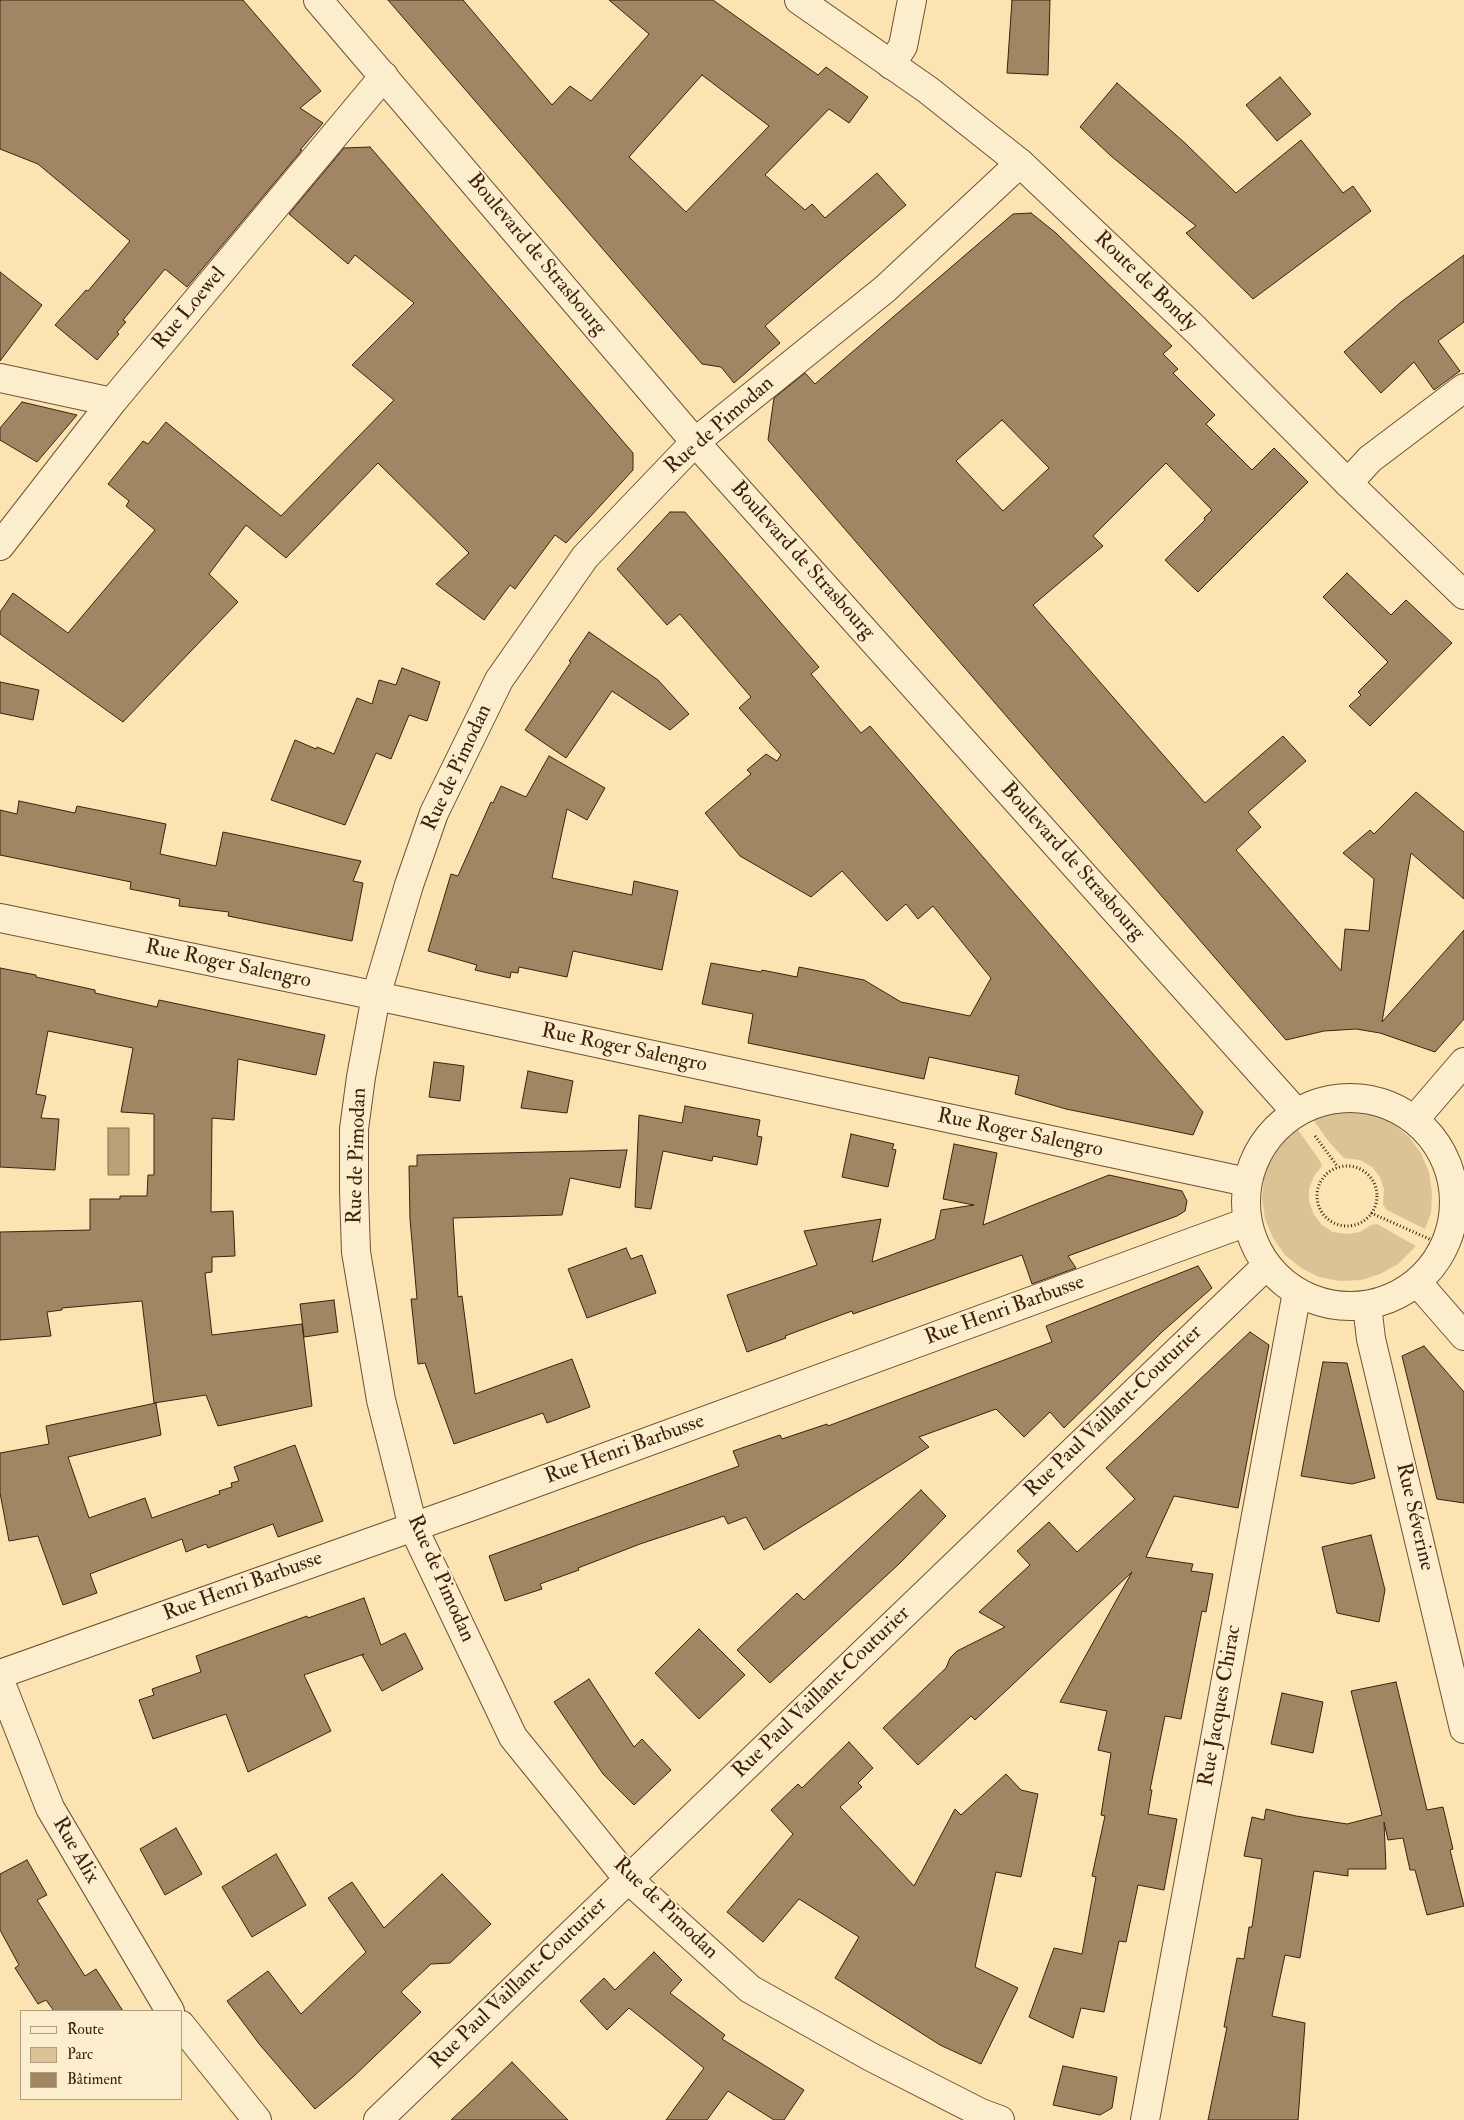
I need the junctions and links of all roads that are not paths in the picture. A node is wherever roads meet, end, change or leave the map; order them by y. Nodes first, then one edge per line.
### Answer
1 (318, 0) edge
2 (799, 0) edge
3 (912, 0) edge
4 (891, 65) junction
5 (384, 76) junction
6 (1020, 163) junction
7 (0, 378) edge
8 (1464, 388) edge
9 (112, 402) junction
10 (695, 442) junction
11 (1348, 483) junction
12 (0, 546) edge
13 (1464, 595) edge
14 (0, 918) edge
15 (376, 996) junction
16 (1464, 1062) edge
17 (1296, 1112) junction
18 (1415, 1119) junction
19 (1247, 1182) junction
20 (1247, 1222) junction
21 (1267, 1265) junction
22 (1417, 1282) junction
23 (1297, 1292) junction
24 (1367, 1305) junction
25 (1464, 1336) edge
26 (414, 1527) junction
27 (0, 1674) edge
28 (0, 1682) edge
29 (1464, 1729) edge
30 (628, 1879) junction
31 (169, 2010) edge
32 (182, 2026) edge
33 (257, 2120) edge
34 (378, 2120) edge
35 (1000, 2120) edge
36 (1144, 2120) edge

1 - 5 street, Boulevard de Strasbourg
2 - 4 street, Route de Bondy
3 - 4 street
4 - 6 street, Route de Bondy
5 - 9 street, Rue Loewel
5 - 10 street, Boulevard de Strasbourg
6 - 10 street, Rue de Pimodan
6 - 11 street, Route de Bondy
7 - 9 street
8 - 11 street
9 - 12 street, Rue Loewel
10 - 15 street, Rue de Pimodan
10 - 17 street, Boulevard de Strasbourg
11 - 13 street, Route de Bondy
14 - 15 street, Rue Roger Salengro
15 - 19 street, Rue Roger Salengro
15 - 26 street, Rue de Pimodan
16 - 18 street
17 - 18 street
17 - 19 street
18 - 22 street
19 - 20 street
20 - 21 street
20 - 26 street, Rue Henri Barbusse
21 - 23 street
21 - 30 street, Rue Paul Vaillant-Couturier
22 - 24 street
22 - 25 street
23 - 24 street
23 - 36 street, Rue Jacques Chirac
24 - 29 street, Rue Séverine
26 - 27 street, Rue Henri Barbusse
26 - 30 street, Rue de Pimodan
28 - 31 street, Rue Alix
30 - 34 street, Rue Paul Vaillant-Couturier
30 - 35 street, Rue de Pimodan
32 - 33 street

